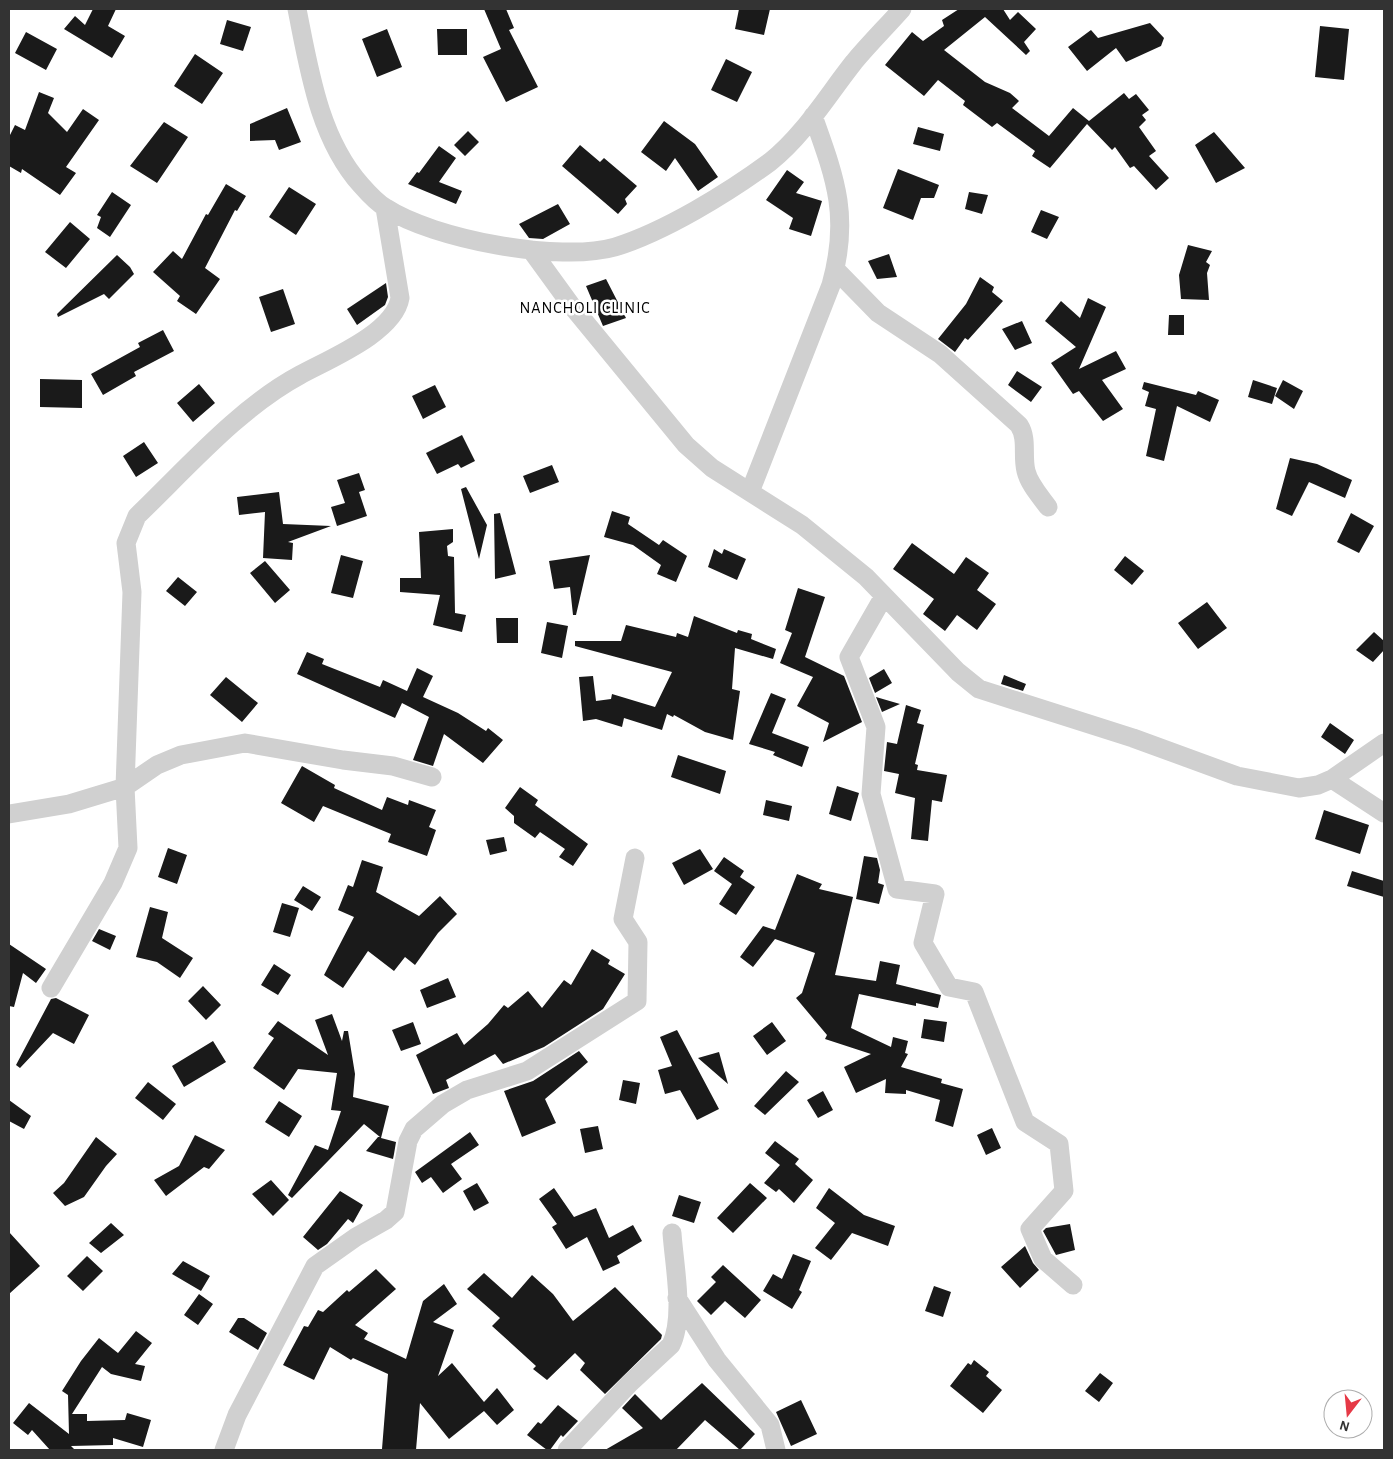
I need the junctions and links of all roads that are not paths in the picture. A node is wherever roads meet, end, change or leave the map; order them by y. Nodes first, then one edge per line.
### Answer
1 (297, 9) edge
2 (902, 9) edge
3 (813, 116) junction
4 (386, 208) junction
5 (531, 250) junction
6 (835, 269) junction
7 (750, 492) junction
8 (1048, 507) dead end
9 (884, 596) junction
10 (1384, 743) edge
11 (432, 777) dead end
12 (1332, 779) junction
13 (125, 787) junction
14 (1384, 813) edge
15 (9, 814) edge
16 (635, 858) dead end
17 (51, 988) dead end
18 (672, 1233) dead end
19 (1073, 1285) dead end
20 (676, 1298) junction
21 (224, 1450) edge
22 (567, 1450) edge
23 (776, 1450) edge

1 - 4 street
2 - 3 street
3 - 5 street
3 - 6 street
4 - 5 street
4 - 13 street
5 - 7 street
6 - 7 street
6 - 8 street
7 - 9 street
9 - 12 street
9 - 19 street
10 - 12 street
11 - 13 street
12 - 14 street
13 - 15 street
13 - 17 street
16 - 21 street
18 - 20 street
20 - 22 street
20 - 23 street

